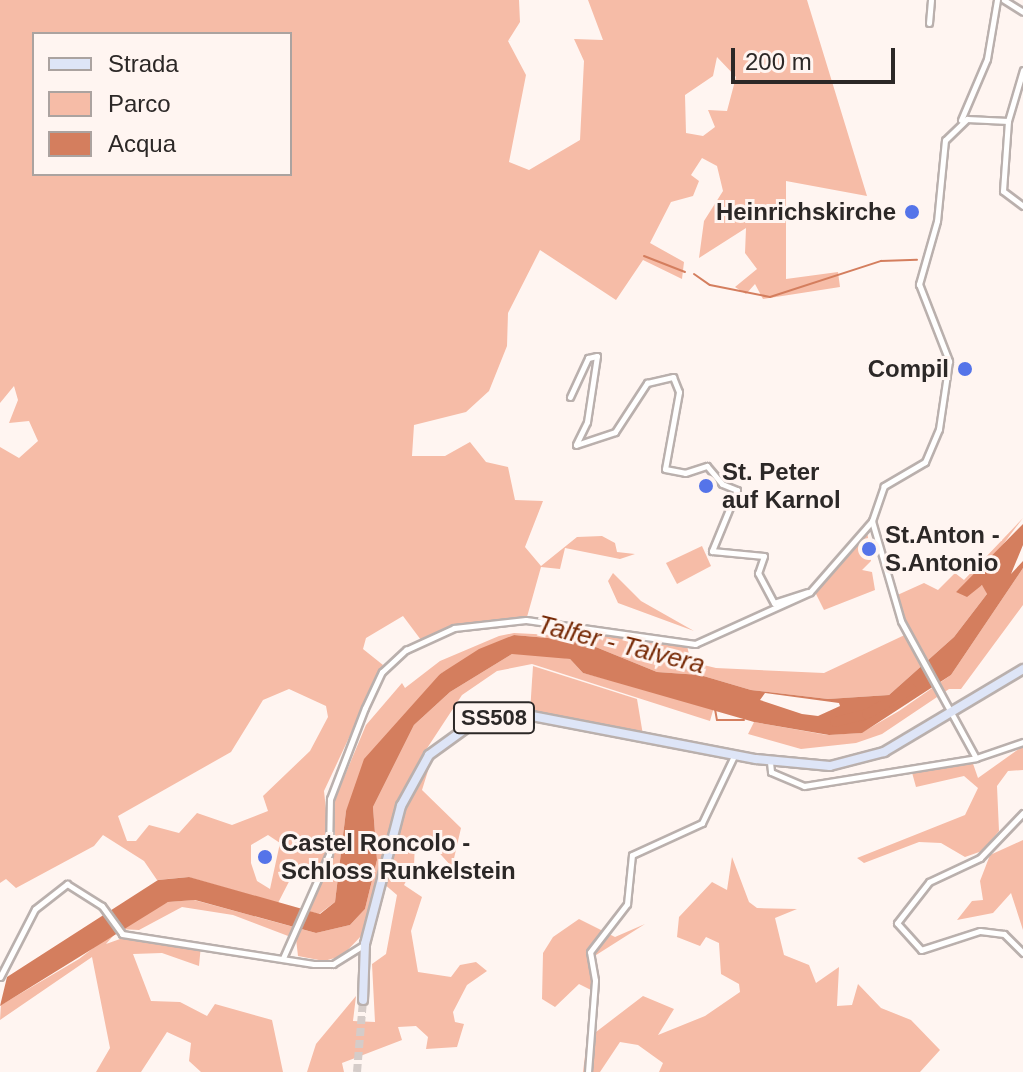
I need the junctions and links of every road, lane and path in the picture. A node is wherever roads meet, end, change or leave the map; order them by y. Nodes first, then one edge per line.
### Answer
1 (931, 0) edge
2 (997, 0) edge
3 (1004, 0) edge
4 (1023, 12) edge
5 (929, 23) dead end
6 (1023, 70) edge
7 (971, 105) junction
8 (976, 117) junction
9 (961, 121) junction
10 (1008, 121) junction
11 (1023, 206) edge
12 (570, 397) dead end
13 (872, 521) junction
14 (810, 592) junction
15 (1023, 669) edge
16 (953, 706) junction
17 (1023, 742) edge
18 (735, 755) junction
19 (976, 758) junction
20 (770, 762) junction
21 (1023, 813) edge
22 (1023, 953) edge
23 (360, 956) junction
24 (283, 958) junction
25 (0, 977) edge
26 (363, 1000) tunnel mouth
27 (588, 1072) edge

1 - 5 street
2 - 7 street
3 - 4 street
6 - 10 street
7 - 8 street
7 - 9 street
8 - 9 street
8 - 10 street
9 - 13 street
10 - 11 street
12 - 14 street
13 - 14 street
13 - 16 street
14 - 24 street
15 - 16 main road
16 - 19 street
16 - 20 main road
17 - 19 street
18 - 20 main road
18 - 23 main road, SS508
18 - 27 street
19 - 20 street
21 - 22 street
23 - 24 street
23 - 26 main road, SS508
24 - 25 street

